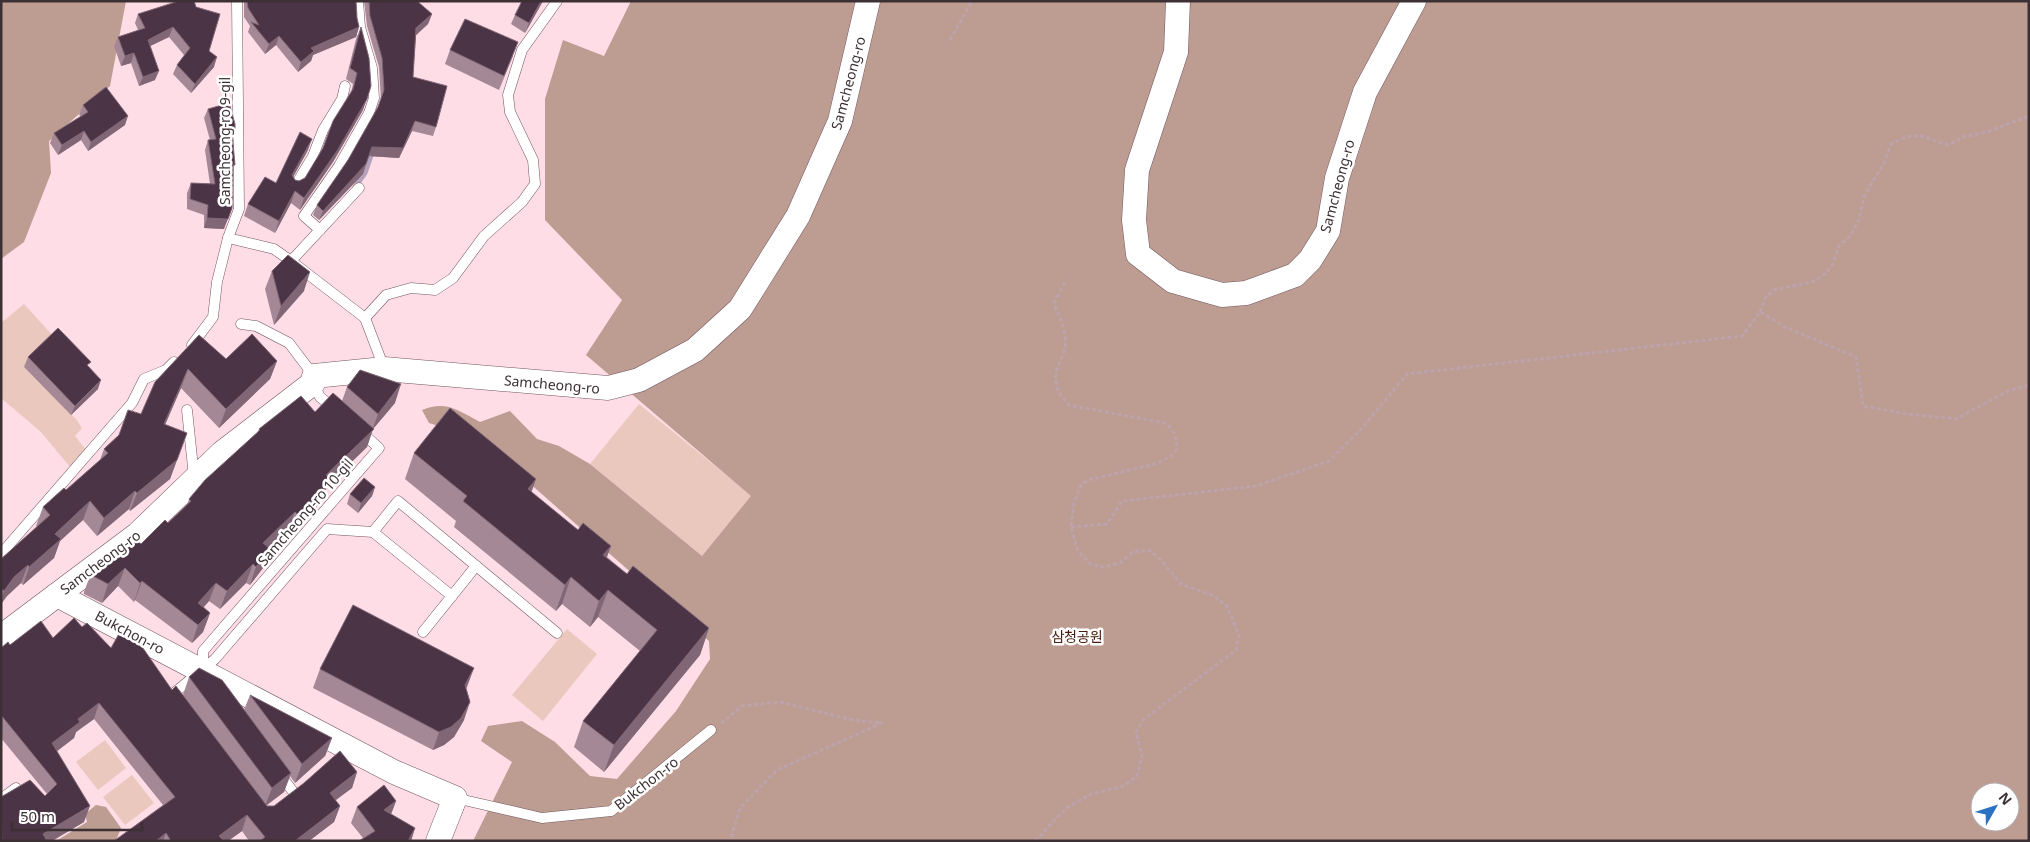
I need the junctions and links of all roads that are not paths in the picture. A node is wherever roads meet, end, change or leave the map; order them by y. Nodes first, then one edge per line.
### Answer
1 (237, 1) edge
2 (358, 1) edge
3 (557, 1) edge
4 (868, 1) edge
5 (1178, 1) edge
6 (1414, 1) edge
7 (345, 86) dead end
8 (295, 186) edge
9 (359, 188) dead end
10 (320, 230) junction
11 (228, 238) junction
12 (291, 261) junction
13 (365, 318) junction
14 (241, 324) dead end
15 (384, 369) junction
16 (313, 379) junction
17 (187, 410) dead end
18 (194, 480) junction
19 (373, 532) junction
20 (1, 554) edge
21 (476, 566) junction
22 (57, 594) junction
23 (452, 596) junction
24 (423, 632) dead end
25 (557, 633) dead end
26 (1, 638) edge
27 (203, 670) junction
28 (220, 694) edge
29 (184, 710) edge
30 (711, 730) road end
31 (272, 763) edge
32 (16, 788) edge
33 (294, 793) edge
34 (455, 798) junction
35 (1, 799) edge
36 (438, 841) edge

1 - 11 lane, Samcheong-ro 9-gil
2 - 10 lane
3 - 13 lane
4 - 15 street, Samcheong-ro
5 - 6 street, Samcheong-ro
7 - 8 lane
9 - 10 lane
10 - 12 lane
11 - 12 lane
11 - 20 lane, Samcheong-ro 9-gil
12 - 13 lane
13 - 15 lane
14 - 16 lane, Samcheong-ro 10-gil
15 - 16 street, Samcheong-ro
16 - 18 street, Samcheong-ro
16 - 27 lane, Samcheong-ro 10-gil
17 - 18 lane
18 - 22 street, Samcheong-ro
19 - 21 lane
19 - 23 lane
19 - 27 lane
21 - 23 lane
21 - 25 lane
22 - 26 street, Samcheong-ro
22 - 27 street, Bukchon-ro
23 - 24 lane
27 - 28 lane, Bukchon-ro
27 - 29 lane
27 - 34 street, Bukchon-ro
30 - 34 lane, Bukchon-ro
31 - 33 lane
32 - 35 lane
34 - 36 street

